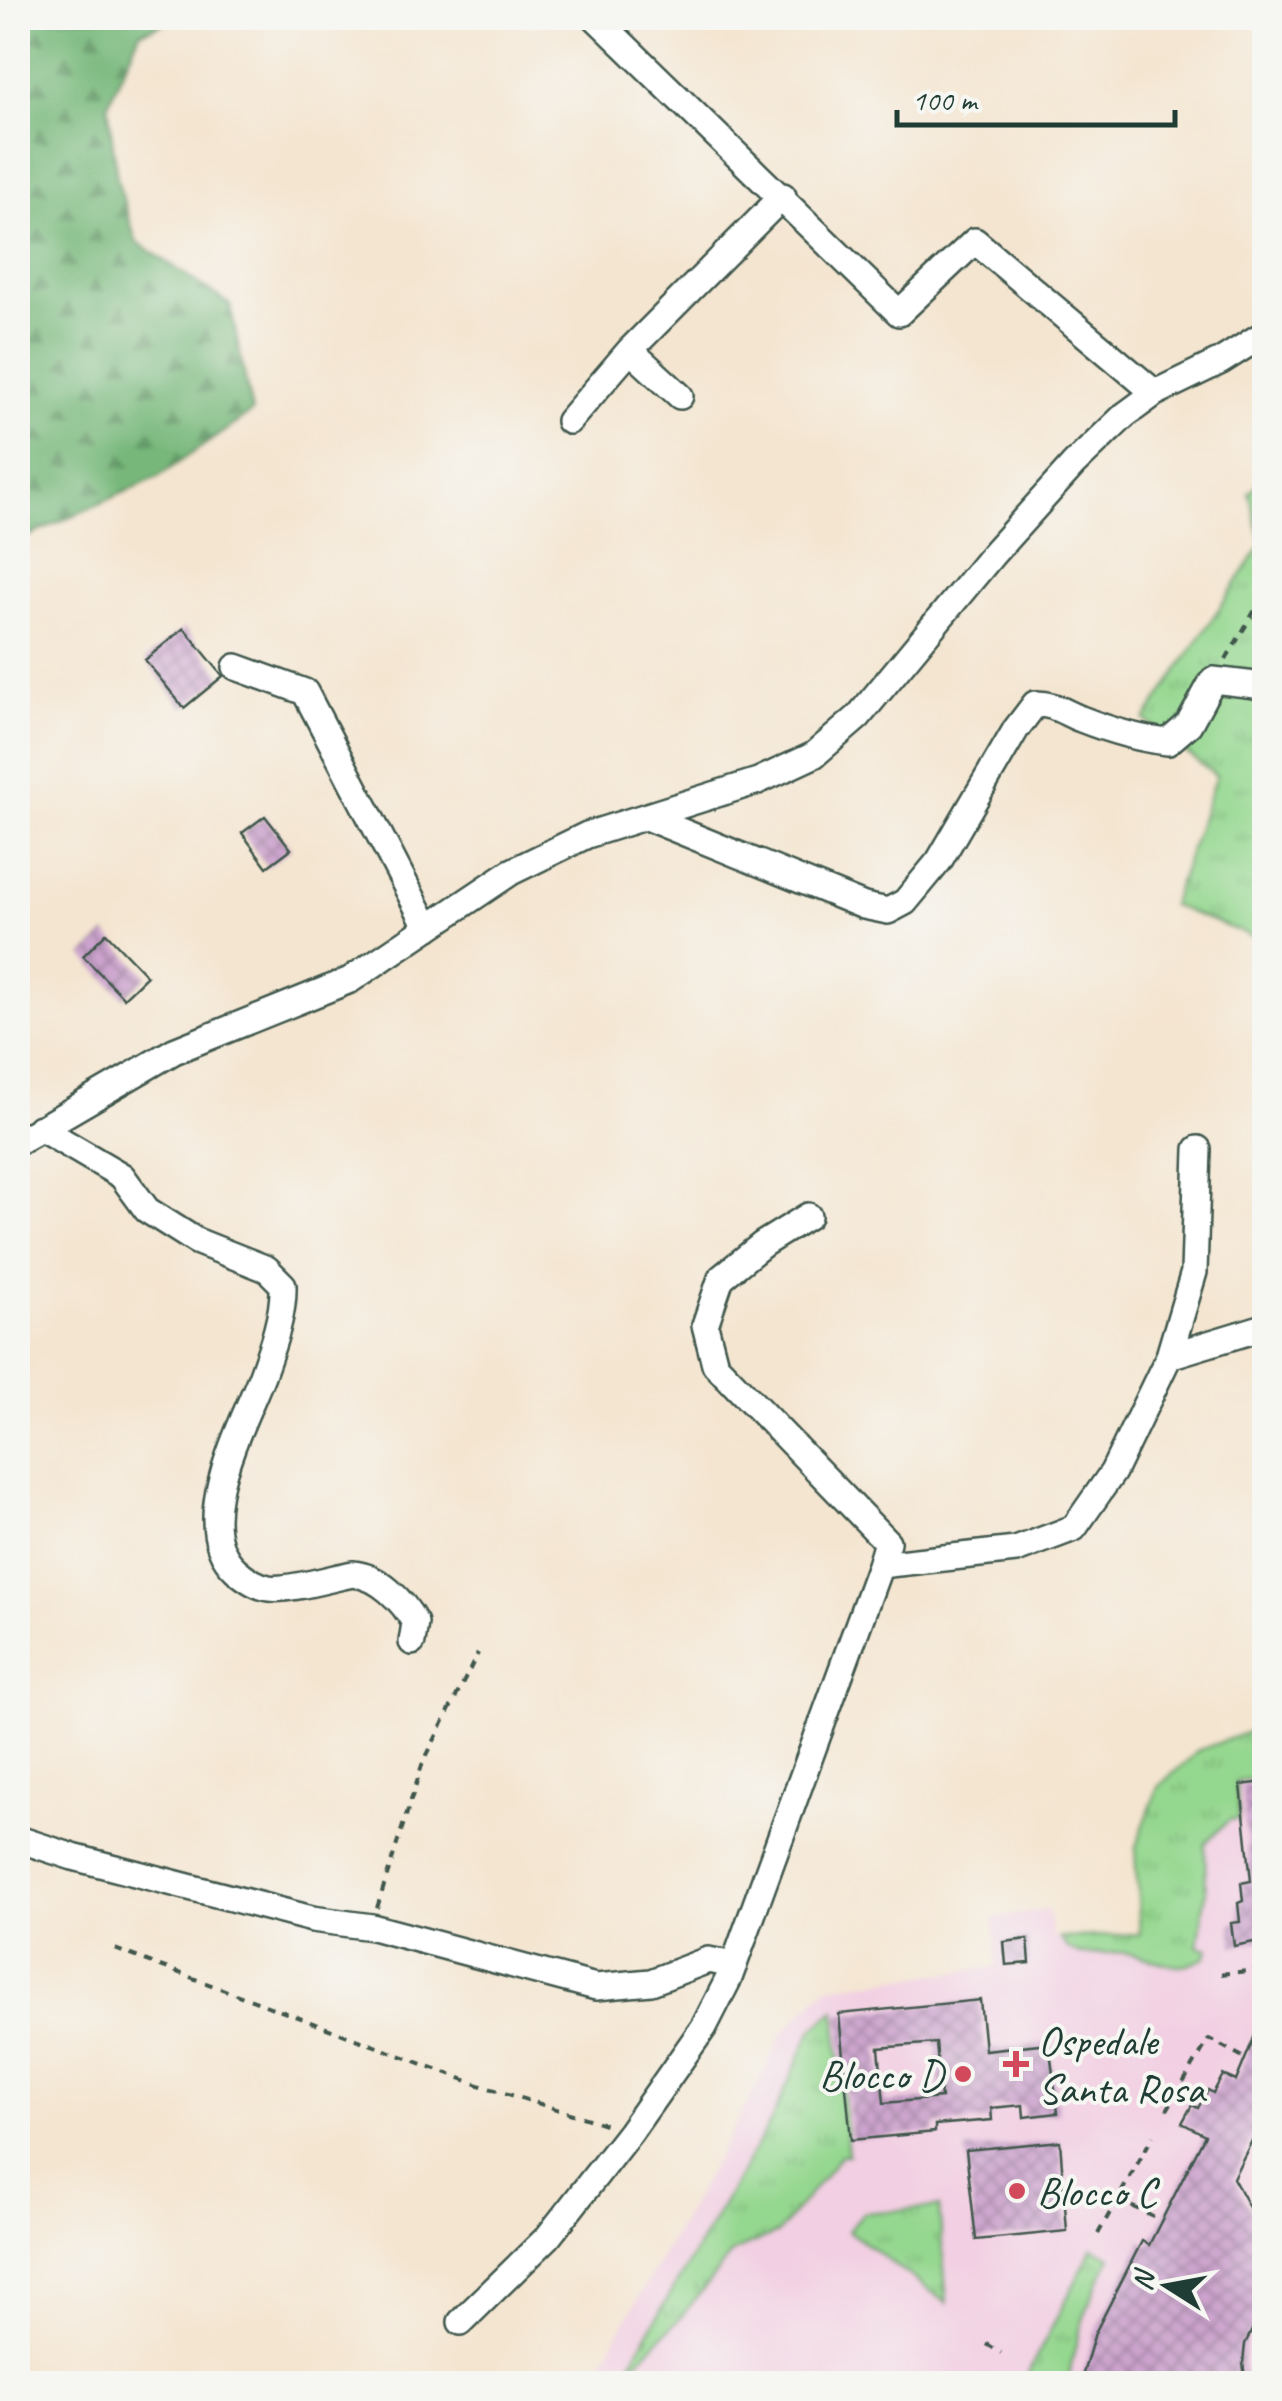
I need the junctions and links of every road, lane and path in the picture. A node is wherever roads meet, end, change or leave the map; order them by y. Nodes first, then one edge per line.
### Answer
1 (596, 18) edge
2 (783, 196) junction
3 (1264, 334) edge
4 (630, 350) junction
5 (1155, 393) junction
6 (680, 396) dead end
7 (569, 421) dead end
8 (1264, 595) edge
9 (236, 667) dead end
10 (1213, 680) junction
11 (1264, 686) edge
12 (646, 817) junction
13 (428, 928) junction
14 (40, 1128) junction
15 (18, 1142) edge
16 (1198, 1149) dead end
17 (808, 1216) dead end
18 (1264, 1326) edge
19 (1168, 1356) junction
20 (880, 1565) junction
21 (412, 1642) dead end
22 (478, 1654) dead end
23 (18, 1839) edge
24 (372, 1927) junction
25 (115, 1950) dead end
26 (734, 1965) junction
27 (1264, 1969) edge
28 (1221, 1974) dead end
29 (1247, 2059) dead end
30 (1167, 2110) dead end
31 (630, 2132) junction
32 (1153, 2136) dead end
33 (1118, 2200) junction
34 (1162, 2220) dead end
35 (1098, 2234) dead end
36 (461, 2322) dead end
37 (987, 2344) dead end
38 (1001, 2353) dead end

1 - 2 street
2 - 4 street
2 - 5 street
3 - 5 street
4 - 6 street
4 - 7 street
5 - 12 street
8 - 10 path
9 - 13 street
10 - 11 street
10 - 12 street
12 - 13 street
13 - 14 street
14 - 15 street
14 - 21 street
16 - 19 street
17 - 20 street
18 - 19 street
19 - 20 street
20 - 26 street
22 - 24 path
23 - 24 street
24 - 26 street
25 - 31 path
26 - 31 street
27 - 28 path
29 - 30 path
31 - 36 street
32 - 33 path
33 - 34 path
33 - 35 path
37 - 38 path

